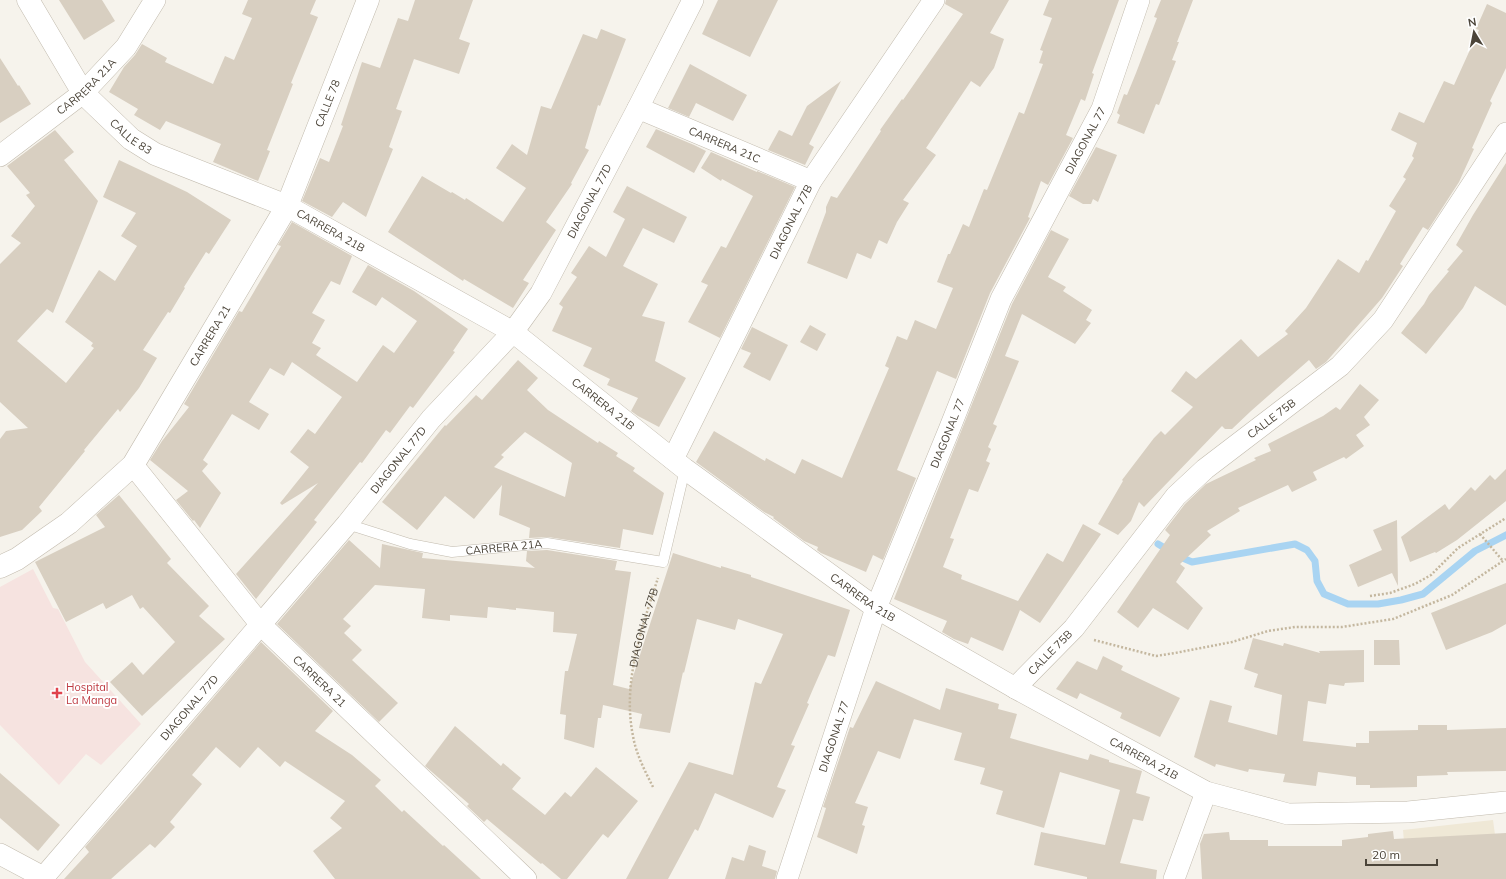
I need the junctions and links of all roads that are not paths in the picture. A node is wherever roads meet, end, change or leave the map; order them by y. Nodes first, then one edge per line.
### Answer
1 (28, 0) edge
2 (155, 0) edge
3 (368, 0) edge
4 (693, 0) edge
5 (934, 0) edge
6 (1139, 0) edge
7 (84, 93) junction
8 (638, 108) junction
9 (1506, 133) edge
10 (0, 156) edge
11 (811, 181) junction
12 (287, 206) junction
13 (513, 332) junction
14 (679, 464) junction
15 (133, 465) junction
16 (347, 524) junction
17 (663, 562) joint
18 (0, 567) edge
19 (876, 608) junction
20 (261, 625) junction
21 (1015, 688) junction
22 (1206, 792) junction
23 (1506, 802) edge
24 (0, 854) edge
25 (43, 878) edge
26 (526, 879) edge
27 (787, 879) edge
28 (1174, 879) edge

1 - 7 street, CALLE 83
2 - 7 street, CARRERA 21A
3 - 12 street, CALLE 78
4 - 8 street, DIAGONAL 77D
5 - 11 street, DIAGONAL 77B
6 - 19 street, DIAGONAL 77
7 - 10 street, CARRERA 21A
7 - 12 street, CALLE 83
8 - 11 street, CARRERA 21C
8 - 13 street, DIAGONAL 77D
9 - 21 street, CALLE 75B
11 - 14 street, DIAGONAL 77B
12 - 13 street, CARRERA 21B
12 - 15 street, CARRERA 21
13 - 14 street, CARRERA 21B
13 - 16 street, DIAGONAL 77D
14 - 17 lane, DIAGONAL 77B
14 - 19 street, CARRERA 21B
15 - 18 street, CARRERA 21
15 - 20 street, CARRERA 21
16 - 17 lane, CARRERA 21A
16 - 20 street, DIAGONAL 77D
19 - 21 street, CARRERA 21B
19 - 27 street, DIAGONAL 77
20 - 25 street, DIAGONAL 77D
20 - 26 street, CARRERA 21
21 - 22 street, CARRERA 21B
22 - 23 street, CARRERA 21B
22 - 28 street
24 - 25 street

